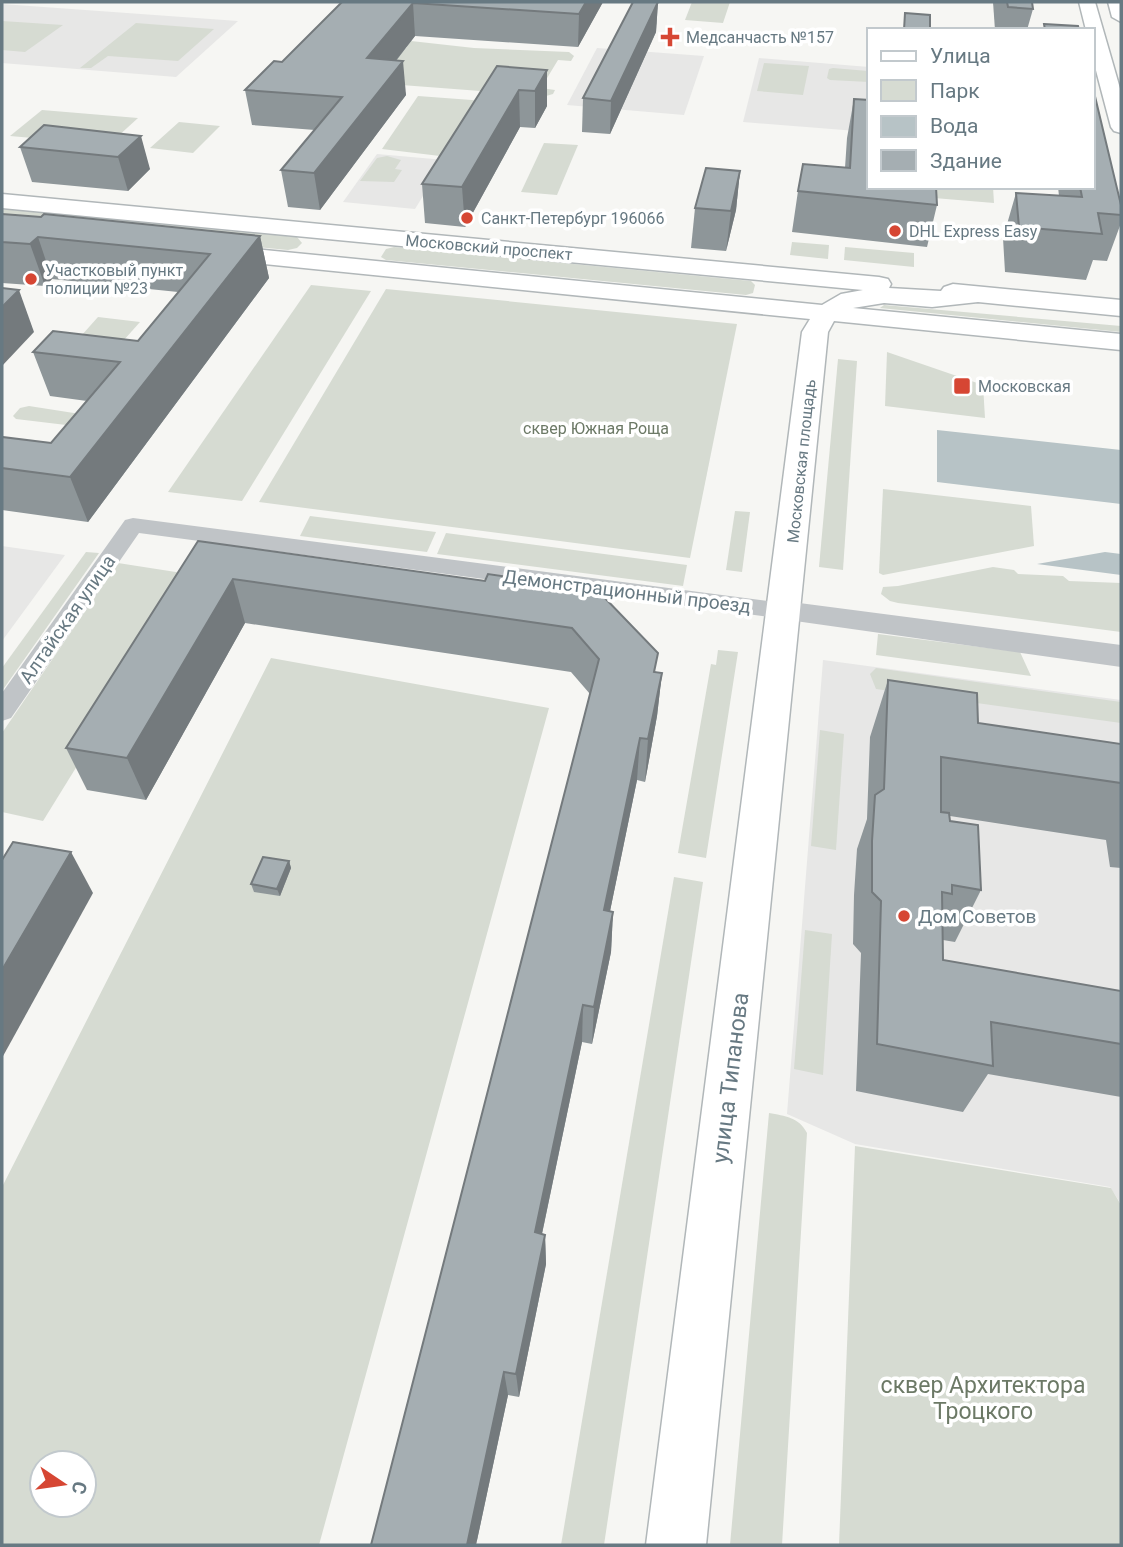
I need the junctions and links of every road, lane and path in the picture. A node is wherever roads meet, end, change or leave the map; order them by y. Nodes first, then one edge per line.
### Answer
1 (1087, 2) edge
2 (1116, 2) edge
3 (1121, 17) edge
4 (1094, 28) edge
5 (1095, 31) edge
6 (1121, 127) edge
7 (2, 201) edge
8 (197, 250) edge
9 (976, 295) junction
10 (1121, 308) edge
11 (826, 313) junction
12 (1121, 342) edge
13 (133, 525) joint
14 (784, 611) junction
15 (1121, 656) edge
16 (2, 712) edge
17 (676, 1545) edge

1 - 4 main road
2 - 3 main road
5 - 6 main road
7 - 9 main road, Московский проспект
8 - 11 main road, Московский проспект
9 - 10 main road, Московский проспект
9 - 11 main road, Московский проспект
11 - 12 main road, Московский проспект
11 - 14 main road, Московская площадь
13 - 14 street, Демонстрационный проезд
13 - 16 street, Алтайская улица
14 - 15 street, Демонстрационный проезд
14 - 17 main road, улица Типанова

